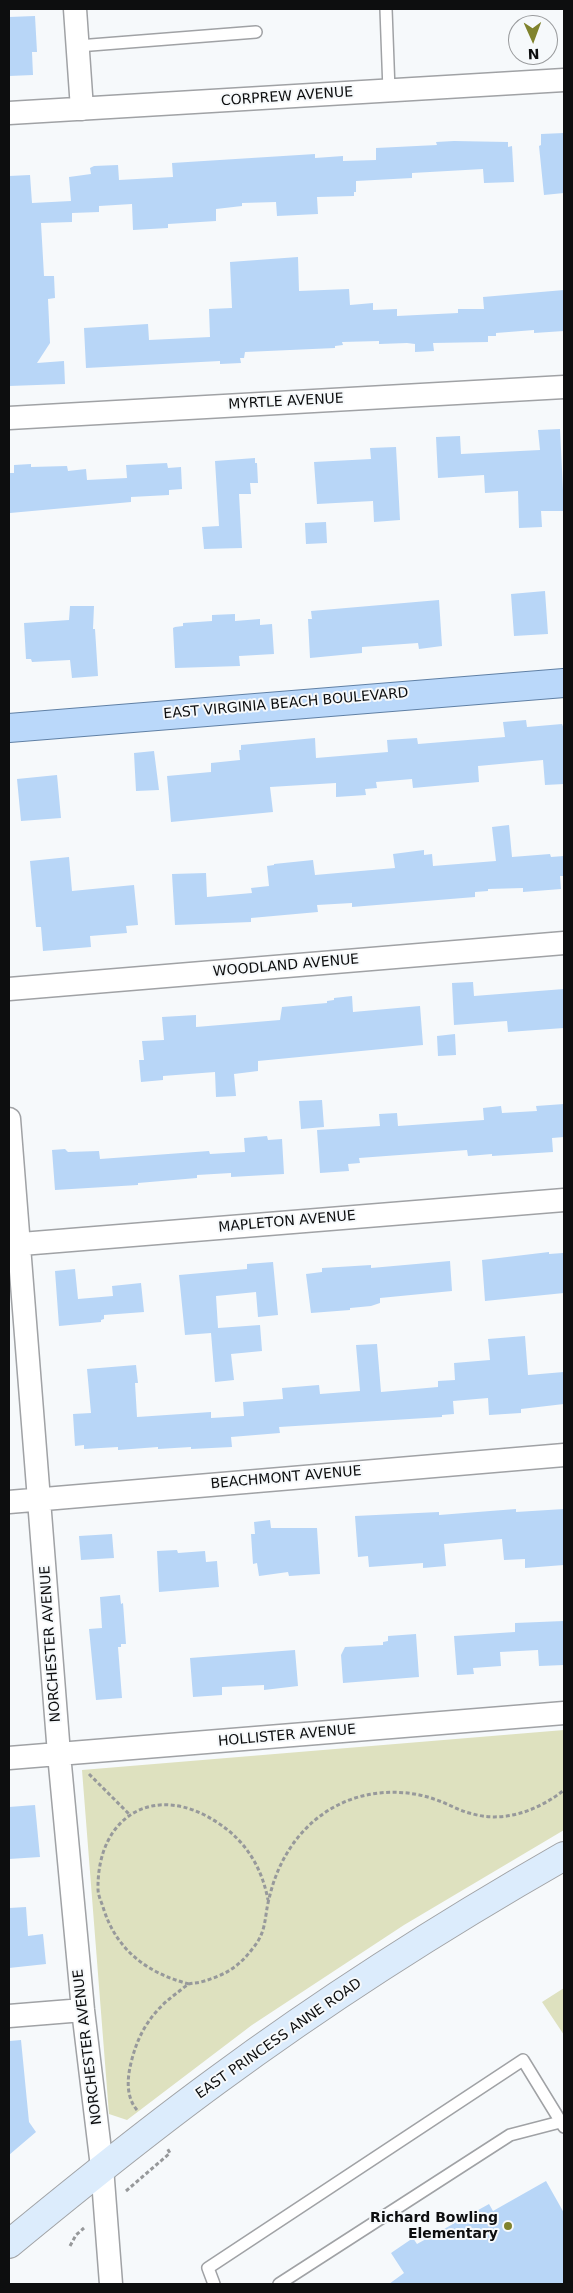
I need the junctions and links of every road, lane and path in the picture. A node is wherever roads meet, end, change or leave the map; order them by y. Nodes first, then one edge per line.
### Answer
1 (75, 9) edge
2 (386, 9) edge
3 (256, 32) dead end
4 (78, 46) junction
5 (564, 80) edge
6 (389, 90) junction
7 (82, 110) junction
8 (9, 113) edge
9 (564, 386) edge
10 (9, 418) edge
11 (564, 682) edge
12 (9, 728) edge
13 (564, 943) edge
14 (9, 988) edge
15 (9, 1120) edge
16 (564, 1200) edge
17 (14, 1244) edge
18 (564, 1455) edge
19 (40, 1499) junction
20 (9, 1502) edge
21 (564, 1713) edge
22 (88, 1752) junction
23 (59, 1754) junction
24 (9, 1758) edge
25 (564, 1790) edge
26 (130, 1814) junction
27 (564, 1856) edge
28 (268, 1900) junction
29 (189, 1984) junction
30 (83, 2010) junction
31 (9, 2016) edge
32 (563, 2123) edge
33 (152, 2129) junction
34 (102, 2167) junction
35 (106, 2209) junction
36 (9, 2244) edge
37 (70, 2246) dead end
38 (111, 2284) edge
39 (214, 2284) edge
40 (278, 2284) edge

1 - 4 street
2 - 6 lane
3 - 4 lane
4 - 7 street
5 - 6 street, CORPREW AVENUE
6 - 7 street, CORPREW AVENUE
7 - 8 street, CORPREW AVENUE
9 - 10 street, MYRTLE AVENUE
11 - 12 main road, EAST VIRGINIA BEACH BOULEVARD
13 - 14 street, WOODLAND AVENUE
15 - 17 street, NORCHESTER AVENUE
16 - 17 street, MAPLETON AVENUE
17 - 19 street, NORCHESTER AVENUE
18 - 19 street, BEACHMONT AVENUE
19 - 20 street, BEACHMONT AVENUE
19 - 23 street, NORCHESTER AVENUE
21 - 22 street, HOLLISTER AVENUE
22 - 23 street, HOLLISTER AVENUE
22 - 26 path
23 - 24 street, HOLLISTER AVENUE
23 - 30 street, NORCHESTER AVENUE
25 - 28 path
26 - 28 path
26 - 29 path
27 - 33 main road, EAST PRINCESS ANNE ROAD
28 - 29 path
29 - 33 path
30 - 31 street
30 - 34 street, NORCHESTER AVENUE
32 - 39 lane
32 - 40 lane
33 - 34 main road, EAST PRINCESS ANNE ROAD
33 - 35 path
34 - 35 street, NORCHESTER AVENUE
34 - 36 main road, EAST PRINCESS ANNE ROAD
35 - 37 path
35 - 38 street, NORCHESTER AVENUE

